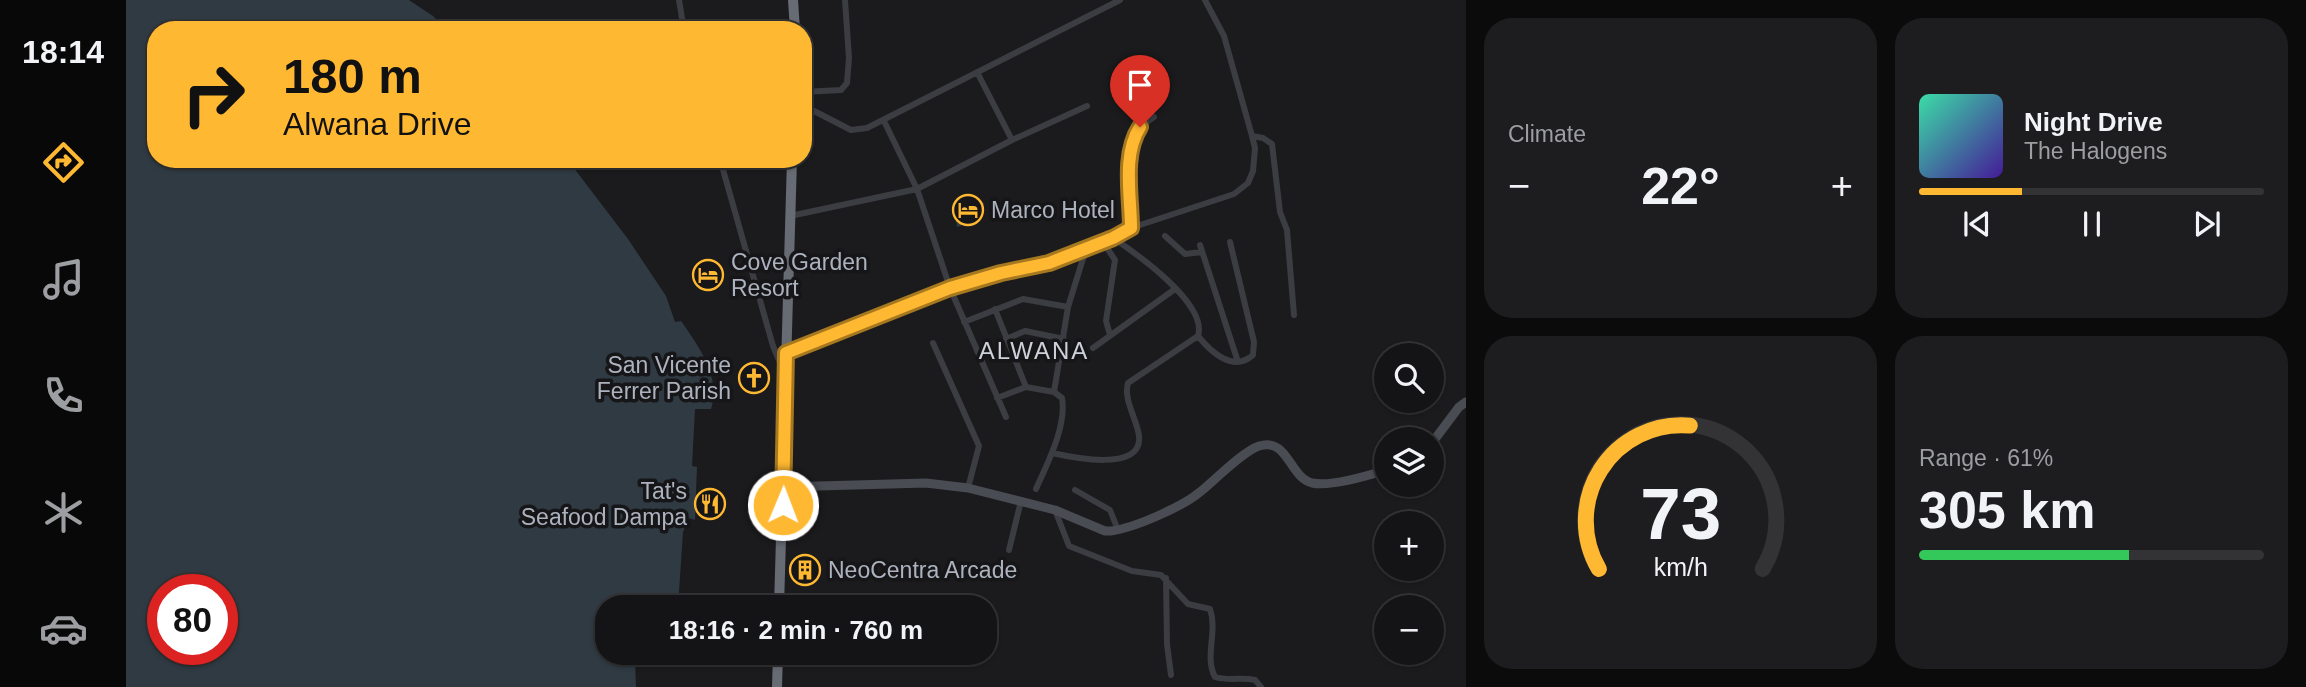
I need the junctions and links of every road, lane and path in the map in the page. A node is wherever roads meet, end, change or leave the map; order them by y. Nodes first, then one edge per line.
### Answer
1 (679, 0) edge
2 (793, 0) edge
3 (845, 0) edge
4 (1120, 0) edge
5 (1205, 0) edge
6 (682, 21) edge
7 (794, 21) edge
8 (978, 74) junction
9 (812, 92) edge
10 (1087, 106) dead end
11 (812, 109) edge
12 (1154, 117) dead end
13 (884, 121) junction
14 (1252, 136) junction
15 (1012, 140) junction
16 (723, 168) edge
17 (792, 168) edge
18 (917, 189) junction
19 (790, 216) junction
20 (1131, 228) junction
21 (1165, 236) dead end
22 (1113, 238) junction
23 (1103, 242) junction
24 (1230, 242) dead end
25 (1086, 249) junction
26 (950, 288) junction
27 (1175, 289) junction
28 (1068, 307) junction
29 (995, 309) junction
30 (1294, 315) dead end
31 (964, 322) junction
32 (1110, 335) junction
33 (1198, 337) junction
34 (1006, 339) junction
35 (1064, 339) junction
36 (933, 343) dead end
37 (1093, 348) dead end
38 (786, 353) junction
39 (1238, 362) junction
40 (785, 375) junction
41 (1026, 387) junction
42 (1054, 392) junction
43 (997, 398) junction
44 (1466, 402) edge
45 (1006, 417) dead end
46 (1444, 427) edge
47 (1052, 453) junction
48 (1374, 473) edge
49 (783, 486) junction
50 (968, 488) junction
51 (1036, 489) dead end
52 (1075, 491) dead end
53 (1021, 501) junction
54 (1055, 510) junction
55 (1118, 530) junction
56 (1009, 550) dead end
57 (1166, 578) junction
58 (779, 595) edge
59 (778, 665) edge
60 (1171, 676) dead end
61 (777, 687) edge
62 (1261, 687) edge

1 - 6 street
2 - 7 highway
3 - 9 street
4 - 8 street
5 - 14 street
8 - 13 street
8 - 15 street
10 - 15 street
11 - 13 street
12 - 20 street
13 - 18 street
14 - 20 street
14 - 30 street
15 - 18 street
16 - 40 street
17 - 19 highway
18 - 19 street
18 - 26 street
19 - 38 highway
20 - 22 street
21 - 39 street
22 - 23 street
22 - 27 street
23 - 25 street
23 - 32 street
24 - 39 street
25 - 26 street
25 - 28 street
26 - 31 street
26 - 38 street
27 - 32 street
27 - 33 street
28 - 29 street
28 - 35 street
29 - 31 street
29 - 34 street
31 - 43 street
32 - 37 street
33 - 39 street
33 - 47 street
34 - 35 street
34 - 41 street
35 - 42 street
36 - 50 street
38 - 40 highway
40 - 49 highway
41 - 42 street
41 - 43 street
42 - 47 street
43 - 45 street
44 - 46 street
47 - 51 street
48 - 55 street
49 - 50 street
49 - 58 highway
50 - 53 street
52 - 55 street
53 - 54 street
53 - 56 street
54 - 55 street
54 - 57 street
57 - 60 street
57 - 62 street
59 - 61 highway

